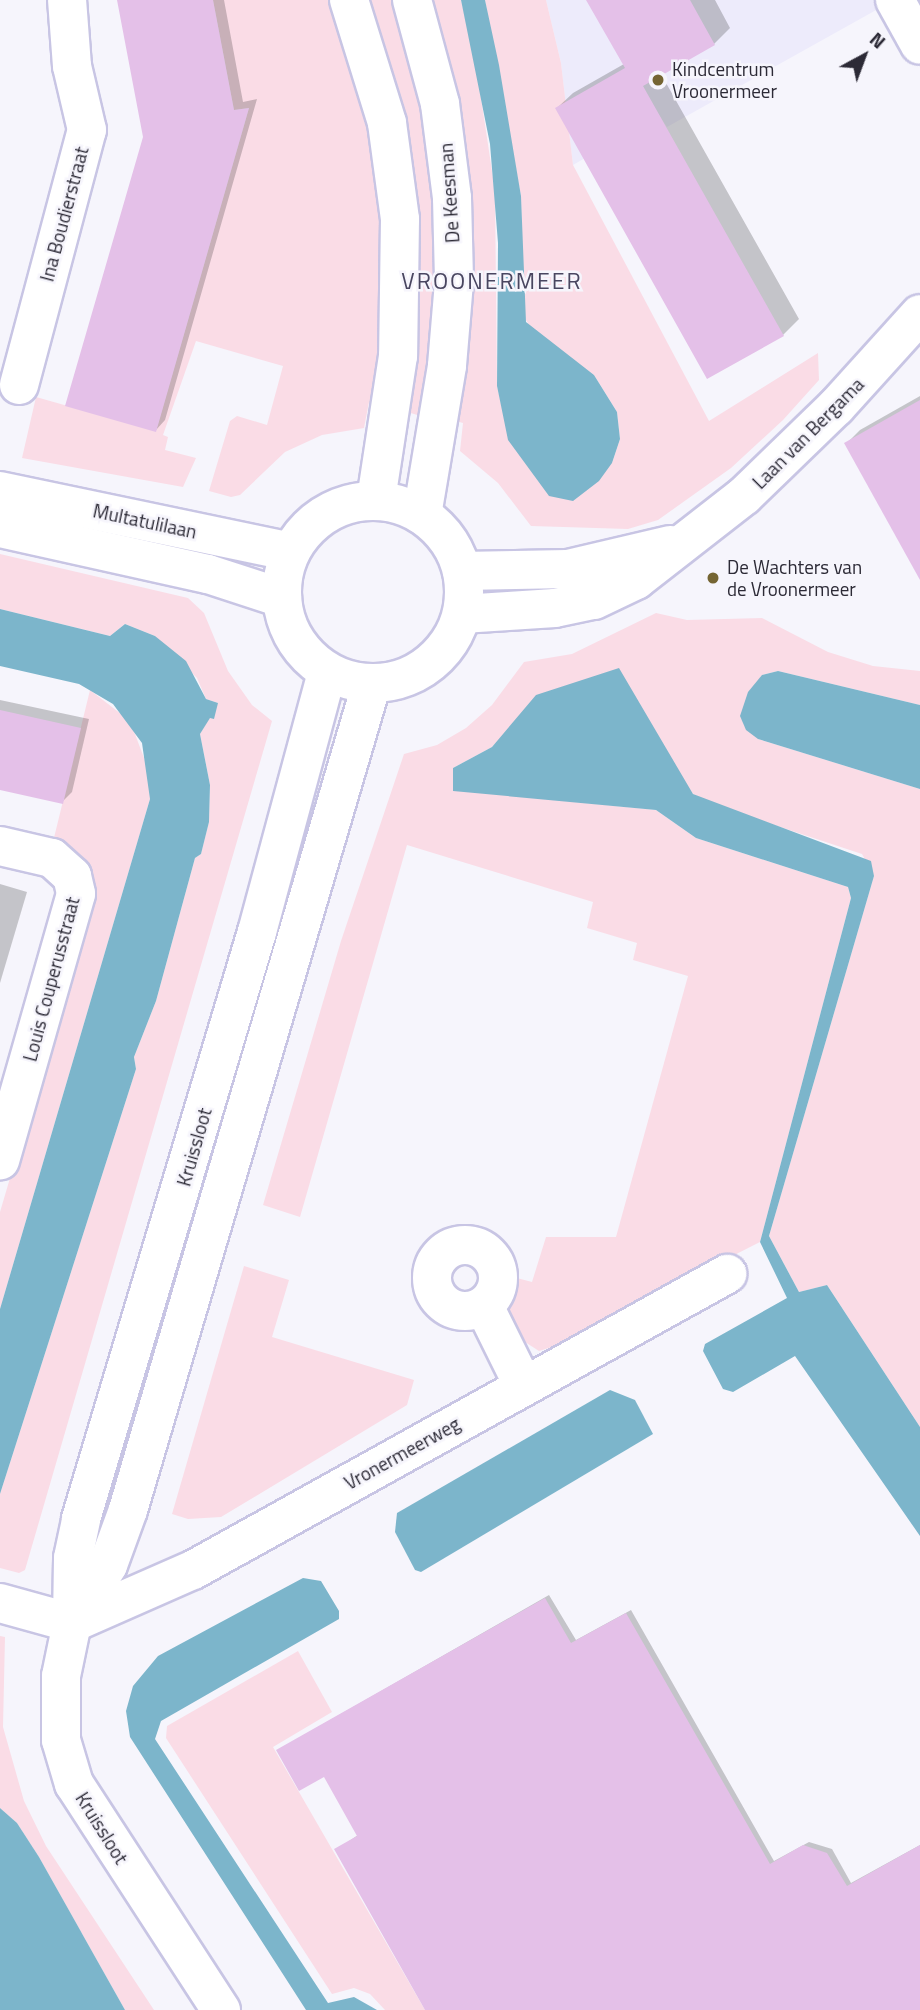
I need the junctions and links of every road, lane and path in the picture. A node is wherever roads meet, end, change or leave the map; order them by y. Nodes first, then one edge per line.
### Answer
1 (67, 0) edge
2 (349, 0) edge
3 (412, 0) edge
4 (895, 0) edge
5 (920, 45) edge
6 (920, 314) edge
7 (19, 385) dead end
8 (0, 491) edge
9 (376, 500) junction
10 (422, 514) junction
11 (0, 528) edge
12 (686, 541) junction
13 (291, 552) junction
14 (462, 571) junction
15 (282, 598) junction
16 (462, 614) junction
17 (327, 672) junction
18 (370, 685) junction
19 (0, 846) edge
20 (0, 1160) edge
21 (727, 1274) dead end
22 (484, 1306) dead end
23 (523, 1385) junction
24 (2, 1604) edge
25 (72, 1623) junction
26 (220, 2010) edge

1 - 7 street, Ina Boudierstraat
2 - 9 street
3 - 10 street, De Keesman
4 - 5 street
6 - 12 street, Laan van Bergama
8 - 13 street, Multatulilaan
9 - 10 street
9 - 13 street
10 - 14 street
11 - 15 street, Multatulilaan
12 - 14 street, Laan van Bergama
12 - 16 street, Laan van Bergama
13 - 15 street
14 - 16 street
15 - 17 street
16 - 18 street
17 - 18 street
17 - 25 street, Kruissloot
18 - 25 street, Kruissloot
19 - 20 street, Louis Couperusstraat
21 - 23 street, Vronermeerweg
22 - 23 street
23 - 25 street, Vronermeerweg
24 - 25 street
25 - 26 street, Kruissloot

